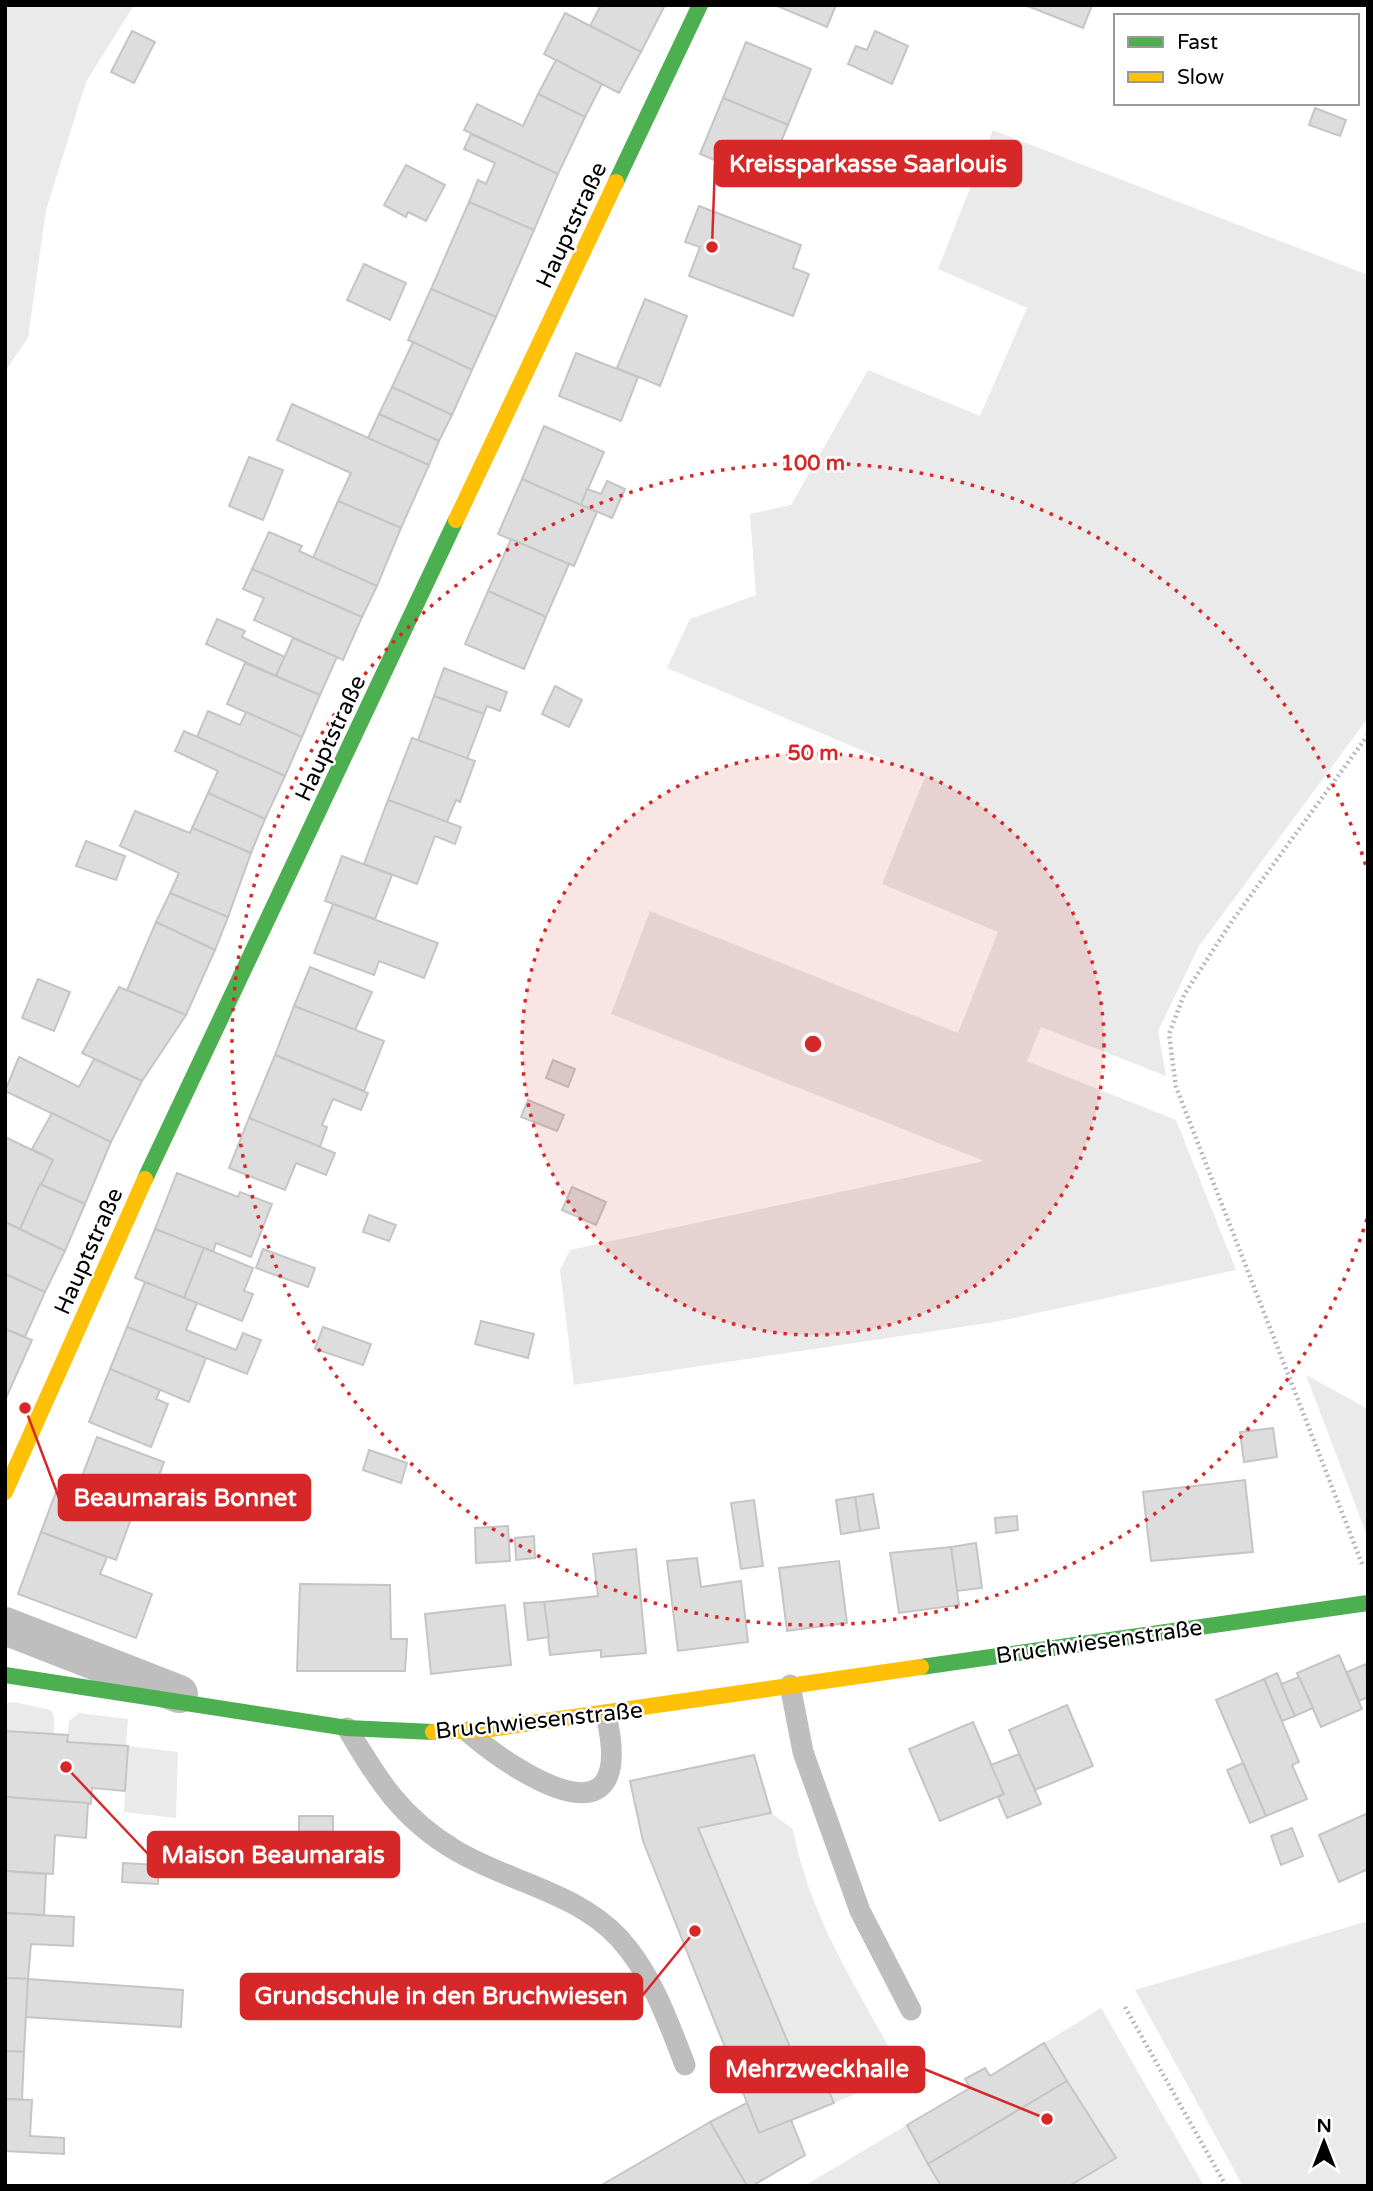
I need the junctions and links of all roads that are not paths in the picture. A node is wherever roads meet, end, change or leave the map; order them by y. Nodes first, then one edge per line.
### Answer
1 (700, 5) edge
2 (5, 1492) edge
3 (1368, 1603) edge
4 (5, 1626) edge
5 (5, 1675) edge
6 (790, 1685) junction
7 (204, 1704) junction
8 (606, 1715) junction
9 (347, 1728) junction
10 (466, 1731) junction
11 (911, 2010) dead end
12 (685, 2065) dead end

1 - 2 street, Hauptstraße
3 - 6 street, Bruchwiesenstraße
4 - 7 street, Bruchwiesenstraße
5 - 7 street, Bruchwiesenstraße
6 - 8 street, Bruchwiesenstraße
6 - 11 lane
7 - 9 street, Bruchwiesenstraße
8 - 10 street, Bruchwiesenstraße
8 - 10 lane
9 - 10 street, Bruchwiesenstraße
9 - 12 lane

